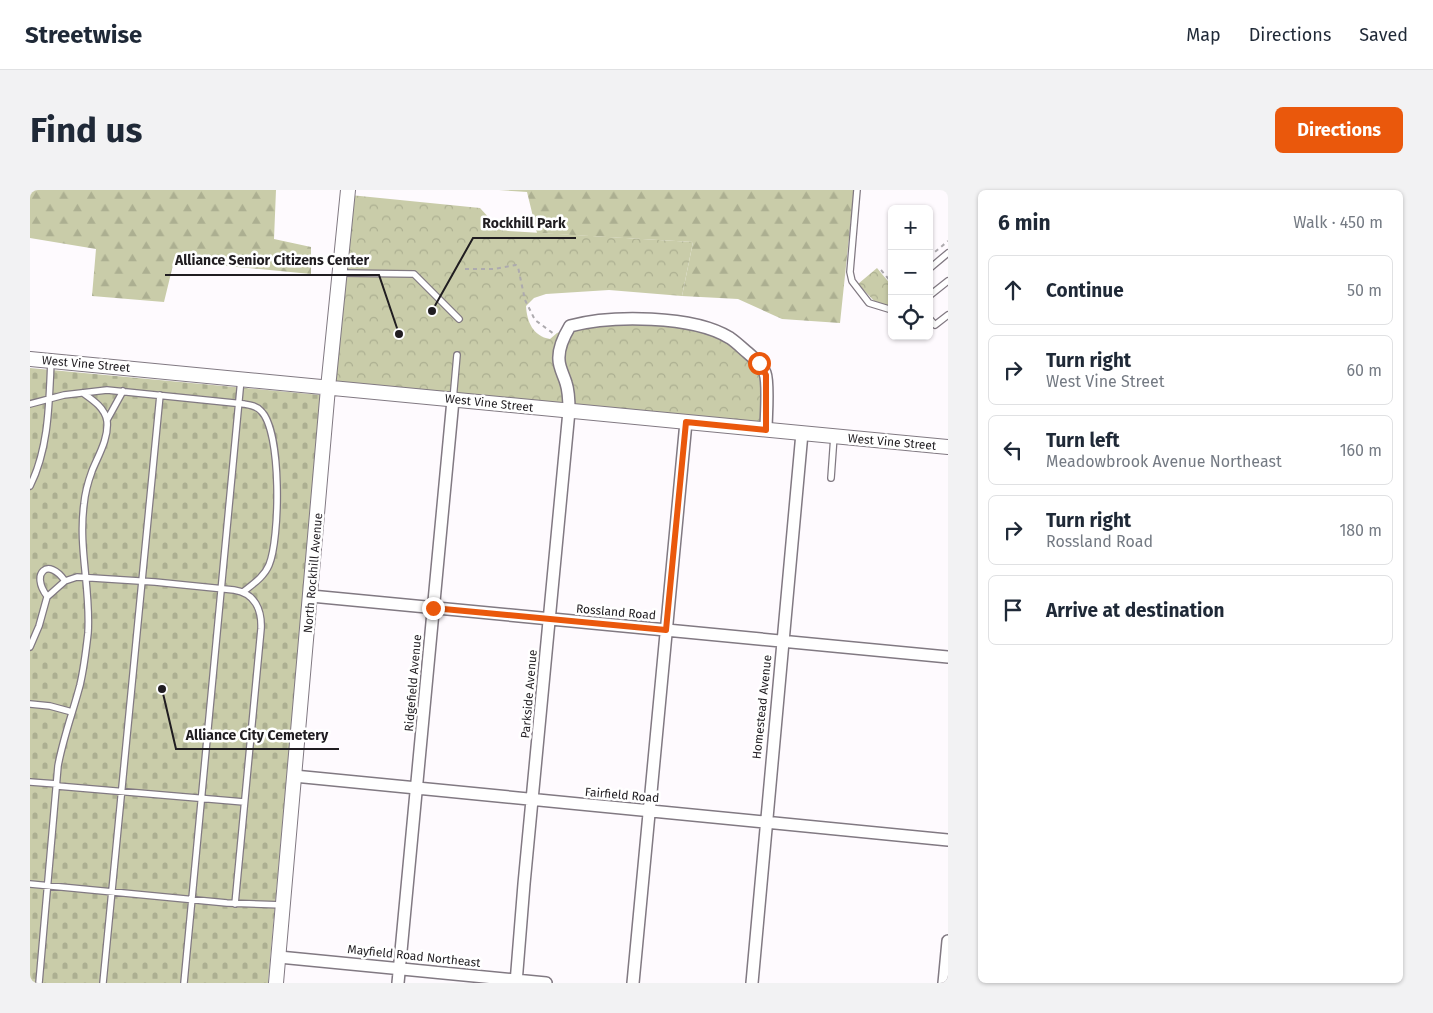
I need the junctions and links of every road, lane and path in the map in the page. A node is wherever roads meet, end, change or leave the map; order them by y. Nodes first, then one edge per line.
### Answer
1 (348, 190) edge
2 (857, 190) edge
3 (948, 241) edge
4 (948, 253) edge
5 (933, 254) edge
6 (933, 266) edge
7 (465, 269) dead end
8 (881, 270) dead end
9 (340, 273) junction
10 (888, 278) edge
11 (948, 281) edge
12 (930, 295) edge
13 (888, 309) edge
14 (948, 315) edge
15 (459, 319) dead end
16 (933, 323) edge
17 (563, 338) junction
18 (456, 355) dead end
19 (30, 359) edge
20 (51, 361) junction
21 (241, 379) junction
22 (328, 388) junction
23 (123, 391) junction
24 (83, 393) junction
25 (160, 395) junction
26 (49, 400) junction
27 (453, 400) junction
28 (240, 403) junction
29 (30, 404) edge
30 (568, 411) junction
31 (107, 420) junction
32 (686, 422) junction
33 (766, 430) junction
34 (802, 433) junction
35 (834, 436) junction
36 (948, 447) edge
37 (831, 478) dead end
38 (31, 484) edge
39 (85, 577) junction
40 (65, 581) junction
41 (142, 581) junction
42 (221, 588) junction
43 (243, 592) junction
44 (47, 596) junction
45 (310, 596) junction
46 (433, 608) junction
47 (549, 619) junction
48 (666, 630) junction
49 (782, 641) junction
50 (30, 647) edge
51 (948, 657) edge
52 (30, 704) edge
53 (72, 712) junction
54 (294, 776) junction
55 (30, 782) edge
56 (57, 785) junction
57 (416, 787) junction
58 (122, 791) junction
59 (201, 799) junction
60 (533, 800) junction
61 (244, 802) junction
62 (649, 811) junction
63 (766, 823) junction
64 (948, 840) edge
65 (30, 884) edge
66 (47, 885) junction
67 (112, 891) junction
68 (192, 899) junction
69 (234, 904) junction
70 (283, 905) junction
71 (948, 941) edge
72 (278, 957) junction
73 (400, 968) junction
74 (516, 982) edge
75 (39, 983) edge
76 (103, 983) edge
77 (184, 983) edge
78 (276, 983) edge
79 (398, 983) edge
80 (546, 983) edge
81 (633, 983) edge
82 (752, 983) edge
83 (944, 983) edge

1 - 9 street, North Rockhill Avenue
2 - 13 lane
3 - 5 path
4 - 6 lane
7 - 17 path
8 - 10 path
9 - 15 lane
9 - 22 street, North Rockhill Avenue
11 - 12 lane
14 - 16 lane
17 - 30 street, Parkside Avenue
17 - 33 street
18 - 27 lane
19 - 20 street, West Vine Street
20 - 21 street, West Vine Street
20 - 26 lane
21 - 22 street, West Vine Street
21 - 28 lane
22 - 27 street, West Vine Street
22 - 45 street, North Rockhill Avenue
23 - 24 lane
23 - 25 lane
23 - 31 lane
24 - 26 lane
24 - 31 lane
25 - 28 lane
25 - 41 lane
26 - 29 lane
26 - 38 lane
27 - 30 street, West Vine Street
27 - 46 street, Ridgefield Avenue
28 - 42 lane
28 - 43 lane
30 - 32 street, West Vine Street
30 - 47 street, Parkside Avenue
31 - 39 lane
32 - 33 street, West Vine Street
32 - 48 street
33 - 34 street, West Vine Street
34 - 35 street, West Vine Street
34 - 49 street, Homestead Avenue
35 - 36 street, West Vine Street
35 - 37 lane
39 - 40 lane
39 - 41 lane
39 - 53 lane
40 - 44 lane
40 - 44 lane
41 - 42 lane
41 - 58 lane
42 - 43 lane
42 - 59 lane
43 - 61 lane
44 - 50 lane
45 - 46 street, Rossland Road
45 - 54 street, North Rockhill Avenue
46 - 47 street, Rossland Road
46 - 57 street, Ridgefield Avenue
47 - 48 street, Rossland Road
47 - 60 street, Parkside Avenue
48 - 49 street, Rossland Road
48 - 62 street
49 - 51 street, Rossland Road
49 - 63 street, Homestead Avenue
52 - 53 lane
53 - 56 lane
54 - 57 street, Fairfield Road
54 - 70 street, North Rockhill Avenue
55 - 56 lane
56 - 58 lane
56 - 66 lane
57 - 60 street, Fairfield Road
57 - 73 street, Ridgefield Avenue
58 - 59 lane
58 - 67 lane
59 - 61 lane
59 - 68 lane
60 - 62 street, Fairfield Road
60 - 74 street, Parkside Avenue
61 - 69 lane
62 - 63 street, Fairfield Road
62 - 81 street
63 - 64 street, Fairfield Road
63 - 82 street, Homestead Avenue
65 - 66 lane
66 - 67 lane
66 - 75 lane
67 - 68 lane
67 - 76 lane
68 - 69 lane
68 - 77 lane
69 - 70 lane
70 - 72 street, North Rockhill Avenue
71 - 83 street
72 - 73 street, Mayfield Road Northeast
72 - 78 street, North Rockhill Avenue
73 - 74 street, Mayfield Road Northeast
73 - 79 street, Ridgefield Avenue
74 - 80 street, Mayfield Road Northeast

